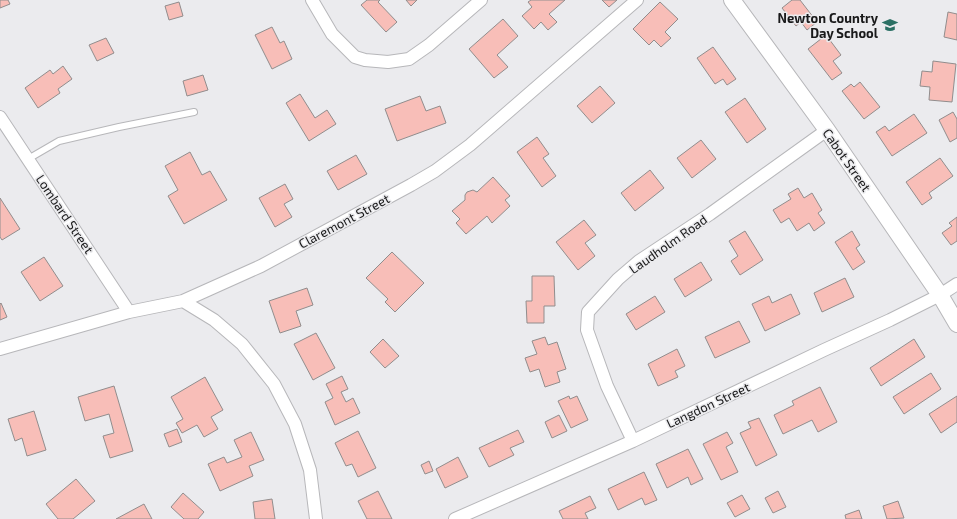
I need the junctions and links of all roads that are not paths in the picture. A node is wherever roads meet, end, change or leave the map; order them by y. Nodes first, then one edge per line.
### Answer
1 (312, 0) edge
2 (481, 0) edge
3 (637, 0) edge
4 (732, 0) edge
5 (194, 112) dead end
6 (0, 117) edge
7 (827, 130) junction
8 (28, 159) junction
9 (957, 284) edge
10 (940, 295) junction
11 (183, 301) junction
12 (129, 312) junction
13 (957, 324) edge
14 (0, 349) edge
15 (633, 441) junction
16 (316, 519) edge
17 (455, 519) edge

1 - 2 street
3 - 11 street, Claremont Street
4 - 7 street, Cabot Street
5 - 8 lane
6 - 8 street, Lombard Street
7 - 10 street, Cabot Street
7 - 15 street, Laudholm Road
8 - 12 street, Lombard Street
9 - 10 street, Langdon Street
10 - 13 street, Cabot Street
10 - 15 street, Langdon Street
11 - 12 street, Claremont Street
11 - 16 street
12 - 14 street, Claremont Street
15 - 17 street, Langdon Street

